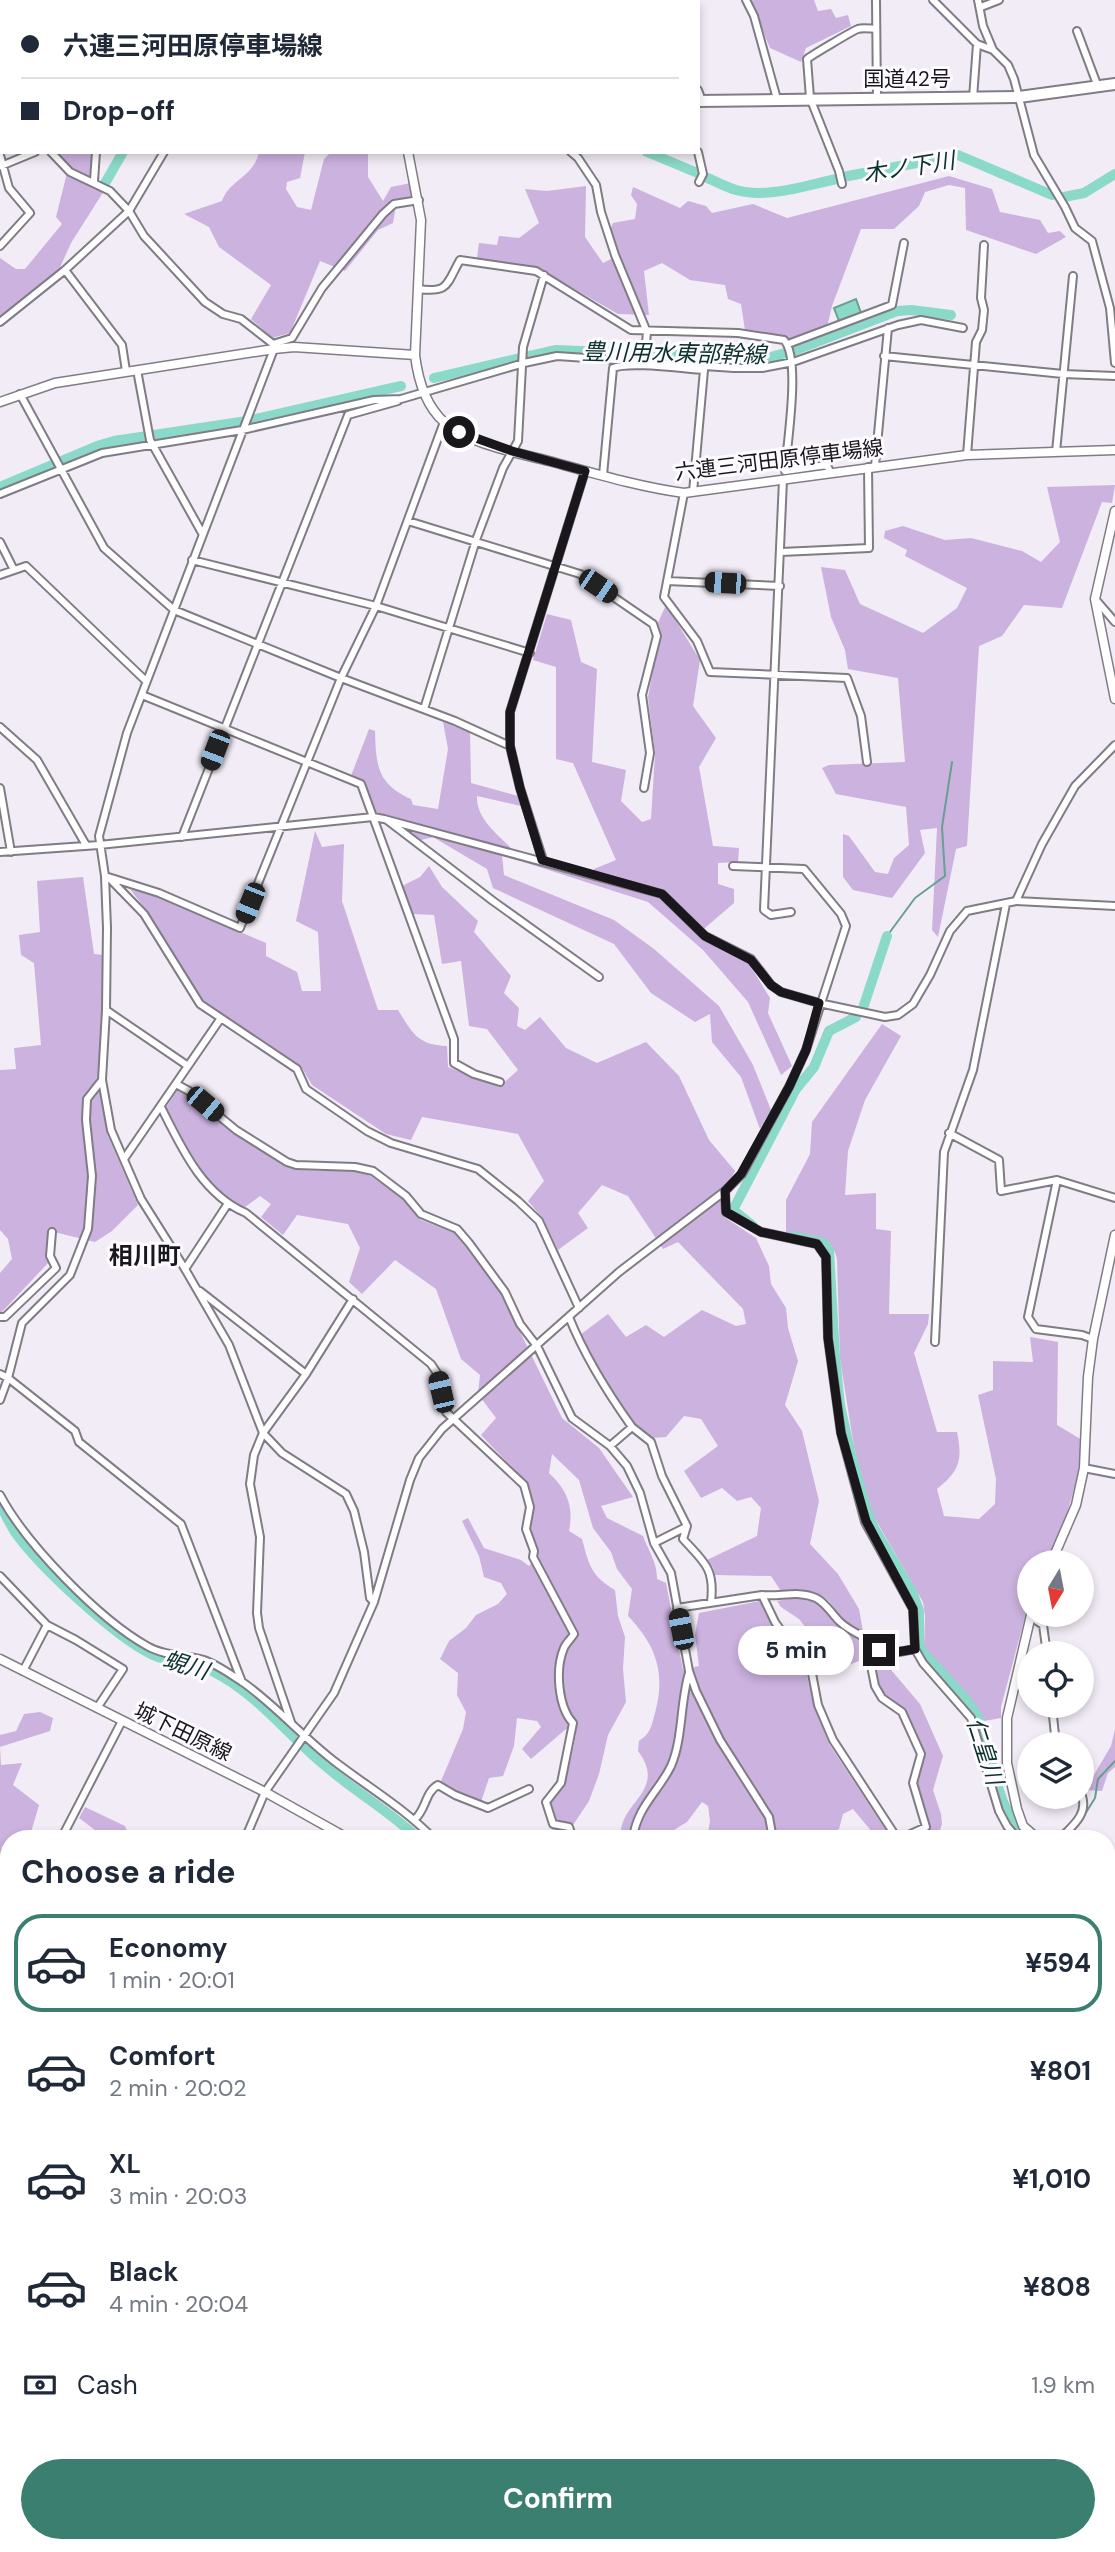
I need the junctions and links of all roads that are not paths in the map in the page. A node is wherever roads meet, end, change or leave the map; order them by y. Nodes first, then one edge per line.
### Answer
1 (747, 0) edge
2 (876, 0) edge
3 (933, 0) edge
4 (999, 0) edge
5 (980, 3) edge
6 (876, 29) junction
7 (1077, 31) dead end
8 (977, 44) junction
9 (993, 50) junction
10 (1115, 84) edge
11 (1098, 87) junction
12 (700, 97) edge
13 (1018, 97) junction
14 (810, 98) junction
15 (973, 98) junction
16 (776, 99) junction
17 (877, 99) junction
18 (30, 154) edge
19 (53, 154) edge
20 (96, 154) edge
21 (163, 154) edge
22 (408, 154) edge
23 (574, 154) edge
24 (698, 154) edge
25 (0, 155) edge
26 (1, 166) edge
27 (94, 181) junction
28 (699, 182) dead end
29 (842, 184) dead end
30 (419, 200) junction
31 (129, 211) junction
32 (904, 243) dead end
33 (985, 245) dead end
34 (0, 246) edge
35 (65, 270) junction
36 (544, 275) junction
37 (1073, 276) dead end
38 (418, 289) junction
39 (0, 322) edge
40 (888, 328) junction
41 (963, 328) dead end
42 (647, 332) junction
43 (788, 344) junction
44 (274, 346) junction
45 (415, 355) junction
46 (884, 356) junction
47 (793, 362) junction
48 (524, 363) junction
49 (1115, 363) edge
50 (644, 364) junction
51 (974, 365) junction
52 (136, 370) junction
53 (126, 371) junction
54 (1063, 374) junction
55 (1115, 376) edge
56 (20, 394) junction
57 (424, 394) junction
58 (401, 399) junction
59 (0, 402) edge
60 (444, 422) junction
61 (243, 428) junction
62 (151, 443) junction
63 (1115, 450) edge
64 (512, 451) junction
65 (1056, 452) junction
66 (967, 454) junction
67 (872, 467) junction
68 (60, 469) junction
69 (585, 471) junction
70 (830, 472) junction
71 (603, 475) junction
72 (783, 480) junction
73 (689, 492) junction
74 (0, 494) edge
75 (1115, 510) edge
76 (408, 521) junction
77 (202, 533) junction
78 (476, 540) junction
79 (0, 542) edge
80 (782, 552) junction
81 (192, 560) junction
82 (556, 567) junction
83 (14, 570) junction
84 (0, 575) edge
85 (667, 581) junction
86 (282, 582) junction
87 (780, 586) junction
88 (1095, 600) junction
89 (376, 606) junction
90 (174, 610) junction
91 (1115, 622) edge
92 (449, 628) junction
93 (258, 644) junction
94 (530, 653) junction
95 (774, 676) junction
96 (341, 678) junction
97 (146, 681) junction
98 (142, 695) junction
99 (1115, 699) edge
100 (424, 709) junction
101 (0, 727) edge
102 (223, 729) junction
103 (1115, 745) edge
104 (510, 746) junction
105 (307, 762) junction
106 (867, 762) dead end
107 (644, 788) dead end
108 (0, 789) edge
109 (373, 817) junction
110 (384, 819) junction
111 (281, 827) junction
112 (181, 837) junction
113 (86, 845) junction
114 (99, 845) junction
115 (0, 852) edge
116 (11, 852) junction
117 (542, 860) junction
118 (733, 866) dead end
119 (766, 866) junction
120 (107, 877) junction
121 (1016, 901) junction
122 (1006, 904) junction
123 (1115, 906) edge
124 (791, 912) dead end
125 (600, 977) dead end
126 (819, 1003) junction
127 (106, 1010) junction
128 (221, 1018) junction
129 (188, 1066) junction
130 (102, 1080) junction
131 (500, 1082) dead end
132 (176, 1084) junction
133 (161, 1107) junction
134 (949, 1133) junction
135 (124, 1160) junction
136 (1057, 1180) junction
137 (725, 1191) junction
138 (1115, 1198) edge
139 (228, 1205) junction
140 (52, 1232) dead end
141 (1115, 1235) edge
142 (185, 1269) junction
143 (196, 1288) junction
144 (353, 1299) junction
145 (579, 1308) junction
146 (569, 1317) junction
147 (0, 1318) edge
148 (1093, 1339) junction
149 (935, 1342) dead end
150 (537, 1346) junction
151 (0, 1374) edge
152 (306, 1374) junction
153 (8, 1378) junction
154 (0, 1400) edge
155 (454, 1419) junction
156 (632, 1427) junction
157 (263, 1433) junction
158 (610, 1446) junction
159 (1084, 1468) junction
160 (1115, 1474) edge
161 (0, 1495) edge
162 (687, 1526) junction
163 (654, 1543) junction
164 (1057, 1550) edge
165 (0, 1576) edge
166 (762, 1595) junction
167 (374, 1602) junction
168 (711, 1602) junction
169 (677, 1608) junction
170 (47, 1625) junction
171 (1028, 1628) edge
172 (869, 1640) junction
173 (915, 1649) junction
174 (0, 1659) edge
175 (23, 1671) junction
176 (689, 1671) junction
177 (242, 1682) junction
178 (97, 1708) junction
179 (122, 1721) junction
180 (291, 1722) junction
181 (303, 1738) junction
182 (529, 1788) dead end
183 (265, 1791) junction
184 (1083, 1809) edge
185 (415, 1819) junction
186 (66, 1830) edge
187 (251, 1830) edge
188 (333, 1830) edge
189 (425, 1830) edge
190 (570, 1830) edge
191 (635, 1830) edge
192 (771, 1830) edge
193 (892, 1830) edge
194 (919, 1830) edge
195 (1010, 1830) edge
196 (1028, 1830) edge
197 (1068, 1830) edge

1 - 16 street
2 - 6 street
3 - 8 street
4 - 5 street
5 - 9 street
6 - 14 street
6 - 17 street
7 - 11 street
8 - 9 street
8 - 15 street
9 - 13 street
10 - 11 highway, 国道42号
11 - 13 highway, 国道42号
12 - 16 highway, 国道42号
13 - 15 highway, 国道42号
13 - 49 street
14 - 16 highway, 国道42号
14 - 17 highway, 国道42号
14 - 29 street
15 - 17 highway, 国道42号
18 - 26 street
19 - 27 street
20 - 27 street
21 - 31 street
22 - 30 main road, 六連三河田原停車場線
23 - 42 street
24 - 28 street
25 - 26 street
26 - 34 street
27 - 31 street
30 - 38 main road, 六連三河田原停車場線
30 - 44 street
31 - 35 street
31 - 44 street
32 - 43 street
33 - 51 street
35 - 39 street
35 - 53 street
36 - 38 street
36 - 42 street
36 - 48 street
37 - 54 street
38 - 45 main road, 六連三河田原停車場線
40 - 41 street
40 - 46 street
40 - 47 street
42 - 43 street
42 - 50 street
43 - 47 street
44 - 45 main road
44 - 52 main road
44 - 61 street
45 - 57 main road, 六連三河田原停車場線
46 - 51 street
46 - 67 street
47 - 50 street
47 - 70 street
48 - 50 street
48 - 57 street
48 - 64 street
50 - 71 street
50 - 73 street
51 - 54 street
51 - 66 street
52 - 53 main road
52 - 62 street
53 - 56 main road
54 - 55 street
54 - 65 street
56 - 59 main road
56 - 68 street
57 - 58 street
57 - 60 main road, 六連三河田原停車場線
58 - 61 street
58 - 86 street
60 - 64 main road, 六連三河田原停車場線
60 - 76 street
61 - 62 street
61 - 77 street
62 - 68 street
62 - 77 street
63 - 65 main road, 六連三河田原停車場線
64 - 69 main road, 六連三河田原停車場線
64 - 78 street
65 - 66 main road, 六連三河田原停車場線
66 - 67 main road, 六連三河田原停車場線
67 - 70 main road, 六連三河田原停車場線
67 - 80 street
68 - 74 street
68 - 90 street
69 - 71 main road, 六連三河田原停車場線
69 - 82 street
70 - 72 main road, 六連三河田原停車場線
71 - 73 main road, 六連三河田原停車場線
72 - 73 main road, 六連三河田原停車場線
72 - 80 street
73 - 85 street
75 - 88 main road
76 - 78 street
76 - 89 street
77 - 81 street
78 - 82 street
78 - 92 street
79 - 83 street
80 - 87 street
81 - 86 street
81 - 90 street
82 - 94 street
82 - 107 street
83 - 84 street
83 - 97 street
85 - 87 street
85 - 95 street
86 - 89 street
86 - 93 street
87 - 95 street
88 - 91 street
88 - 99 main road
89 - 92 street
89 - 96 street
90 - 93 street
90 - 97 street
92 - 94 street
92 - 100 street
93 - 96 street
93 - 102 street
94 - 104 street
95 - 106 street
95 - 119 street
96 - 100 street
96 - 105 street
97 - 98 street
98 - 102 street
98 - 114 street
100 - 104 street
101 - 113 street
102 - 105 street
102 - 112 street
103 - 121 street
104 - 117 street
105 - 109 street
105 - 111 street
108 - 116 street
109 - 110 street
109 - 111 street
109 - 131 street
110 - 117 street
110 - 125 street
111 - 112 street
111 - 120 street
112 - 114 street
113 - 114 street
113 - 116 street
114 - 120 street
115 - 116 street
117 - 126 street
118 - 119 street
119 - 124 street
119 - 126 street
120 - 127 street
120 - 128 street
121 - 122 street
121 - 123 street
122 - 126 street
122 - 134 street
126 - 137 street
127 - 129 street
127 - 130 street
128 - 129 street
128 - 145 street
129 - 132 street
130 - 135 street
130 - 153 street
132 - 133 street
132 - 150 street
133 - 135 street
133 - 139 street
134 - 136 street
134 - 149 street
135 - 142 street
136 - 138 street
136 - 148 street
137 - 145 street
137 - 173 street
139 - 142 street
139 - 144 street
140 - 147 street
141 - 148 main road
142 - 143 street
143 - 152 street
143 - 157 street
144 - 152 street
144 - 155 street
145 - 146 street
146 - 150 street
146 - 156 street
148 - 159 main road
150 - 155 street
150 - 158 street
151 - 153 street
152 - 157 street
153 - 154 street
153 - 177 street
155 - 167 street
155 - 190 street
156 - 158 street
156 - 162 street
157 - 167 street
157 - 180 street
158 - 163 street
159 - 160 street
159 - 164 main road
161 - 177 street
162 - 163 street
162 - 168 street
163 - 169 street
165 - 170 street
166 - 168 street
166 - 172 street
166 - 193 street
167 - 181 street
168 - 169 street
169 - 176 street
170 - 175 street
170 - 178 street
171 - 196 main road
172 - 173 street
172 - 194 street
173 - 195 street
174 - 175 main road, 城下田原線
175 - 178 main road, 城下田原線
176 - 191 street
176 - 192 street
177 - 180 street
178 - 179 main road, 城下田原線
179 - 183 main road, 城下田原線
179 - 186 street
180 - 181 street
181 - 183 street
181 - 185 street
182 - 185 street
183 - 187 street
183 - 188 main road, 城下田原線
184 - 197 street
185 - 189 street

